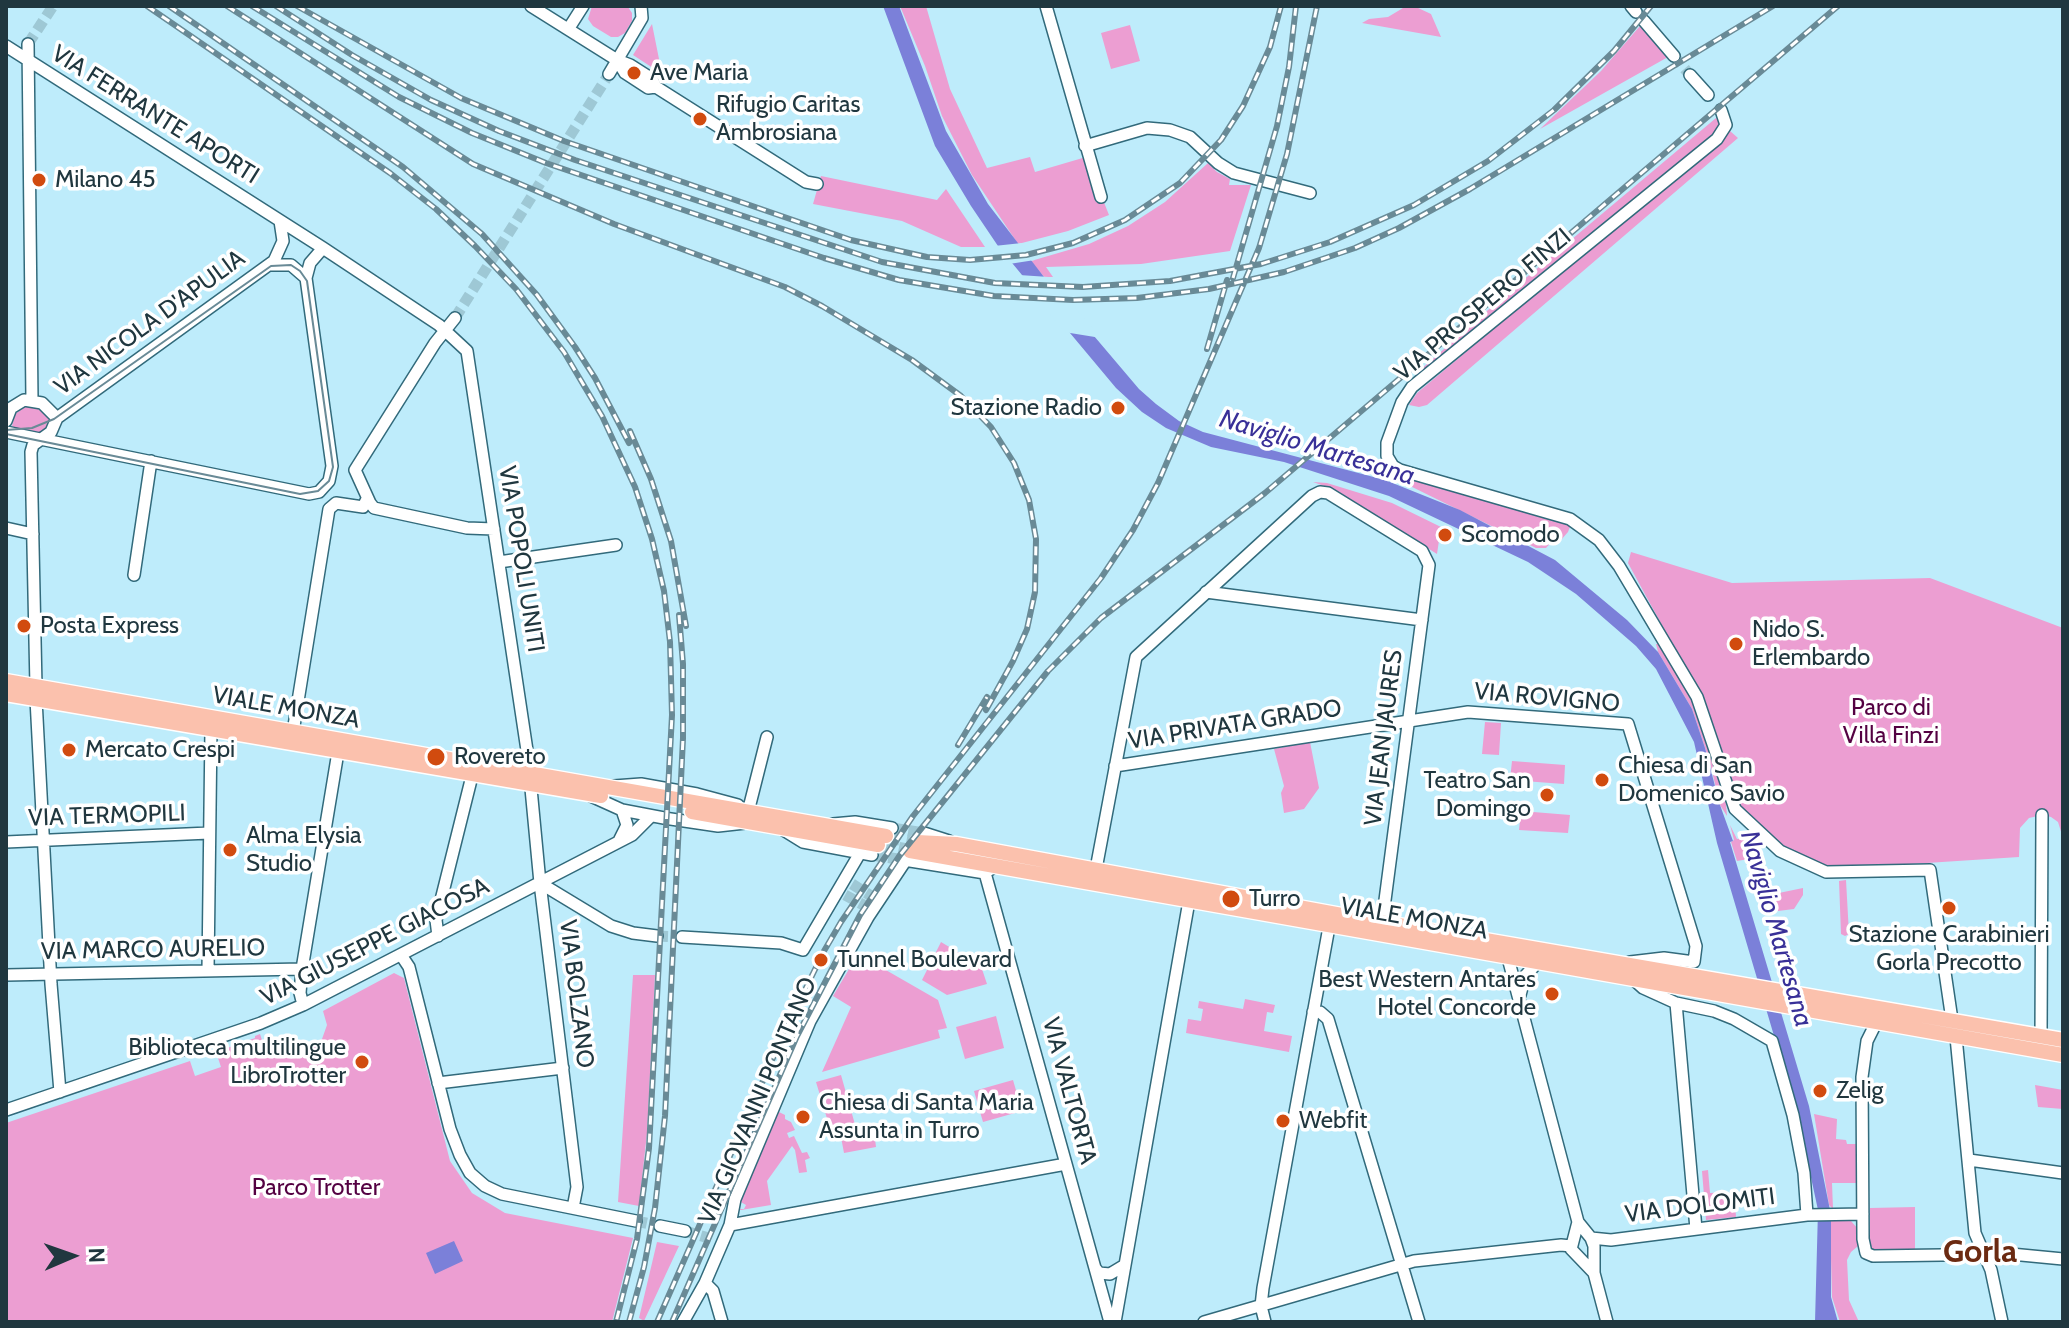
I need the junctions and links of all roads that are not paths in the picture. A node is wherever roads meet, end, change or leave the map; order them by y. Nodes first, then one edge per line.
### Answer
1 (531, 6) edge
2 (583, 6) edge
3 (1046, 6) edge
4 (644, 7) edge
5 (1644, 21) dead end
6 (569, 28) junction
7 (28, 44) tunnel mouth
8 (6, 46) edge
9 (1674, 56) tunnel mouth
10 (28, 60) junction
11 (617, 60) junction
12 (609, 74) tunnel mouth
13 (1690, 75) tunnel mouth
14 (1708, 95) dead end
15 (1721, 110) dead end
16 (1085, 146) junction
17 (817, 184) dead end
18 (1310, 193) dead end
19 (1101, 197) dead end
20 (280, 221) junction
21 (323, 248) junction
22 (269, 265) junction
23 (306, 278) junction
24 (455, 318) tunnel mouth
25 (446, 332) junction
26 (467, 351) joint
27 (32, 400) junction
28 (7, 412) edge
29 (57, 418) junction
30 (6, 432) edge
31 (41, 440) junction
32 (151, 461) junction
33 (367, 499) junction
34 (6, 528) edge
35 (494, 529) junction
36 (33, 534) junction
37 (616, 545) dead end
38 (499, 562) junction
39 (134, 575) dead end
40 (1206, 592) junction
41 (1422, 620) junction
42 (6, 681) edge
43 (36, 693) junction
44 (6, 694) edge
45 (1408, 721) junction
46 (211, 729) junction
47 (293, 732) junction
48 (767, 737) dead end
49 (338, 752) junction
50 (1115, 766) junction
51 (472, 776) junction
52 (530, 780) junction
53 (609, 788) junction
54 (587, 794) junction
55 (622, 810) junction
56 (764, 814) junction
57 (749, 815) junction
58 (2042, 815) dead end
59 (651, 816) junction
60 (209, 833) junction
61 (44, 840) junction
62 (619, 841) junction
63 (6, 842) edge
64 (878, 843) junction
65 (912, 849) junction
66 (1096, 869) junction
67 (990, 870) junction
68 (540, 883) junction
69 (1093, 885) junction
70 (1191, 894) junction
71 (1382, 923) junction
72 (1329, 927) junction
73 (438, 936) junction
74 (657, 936) tunnel mouth
75 (682, 937) tunnel mouth
76 (401, 955) junction
77 (1508, 958) junction
78 (1606, 962) junction
79 (1694, 962) joint
80 (1537, 963) junction
81 (302, 969) junction
82 (208, 970) junction
83 (51, 974) junction
84 (6, 975) edge
85 (1632, 978) junction
86 (1757, 994) junction
87 (1676, 1003) junction
88 (1520, 1004) junction
89 (303, 1005) junction
90 (1313, 1012) junction
91 (1952, 1020) junction
92 (1876, 1023) junction
93 (2041, 1036) junction
94 (1956, 1037) junction
95 (2063, 1040) edge
96 (2063, 1055) edge
97 (563, 1068) junction
98 (438, 1083) junction
99 (60, 1092) junction
100 (6, 1110) edge
101 (1969, 1160) junction
102 (1066, 1164) junction
103 (2063, 1173) edge
104 (573, 1208) junction
105 (1863, 1214) junction
106 (1811, 1215) junction
107 (636, 1221) tunnel mouth
108 (1578, 1222) junction
109 (730, 1225) junction
110 (660, 1226) tunnel mouth
111 (1696, 1229) junction
112 (685, 1231) tunnel mouth
113 (1590, 1237) junction
114 (1571, 1243) junction
115 (1592, 1252) junction
116 (1983, 1254) junction
117 (1579, 1257) junction
118 (2063, 1259) edge
119 (1401, 1264) junction
120 (1125, 1265) junction
121 (1095, 1267) junction
122 (1594, 1273) junction
123 (705, 1283) junction
124 (1261, 1306) junction
125 (683, 1322) edge
126 (722, 1322) edge
127 (1112, 1322) edge
128 (1204, 1322) edge
129 (1265, 1322) edge
130 (1419, 1322) edge
131 (1607, 1322) edge
132 (2002, 1322) edge

1 - 6 street
2 - 6 street
3 - 16 street
4 - 11 street
5 - 9 street
6 - 11 street
7 - 10 street
8 - 10 street, VIA FERRANTE APORTI
10 - 20 street, VIA FERRANTE APORTI
10 - 27 street
11 - 12 street
11 - 17 street
13 - 14 street
15 - 91 street, VIA PROSPERO FINZI
16 - 18 street
16 - 19 street
20 - 21 street, VIA FERRANTE APORTI
20 - 22 street
21 - 23 street
21 - 25 street, VIA FERRANTE APORTI
22 - 23 street
22 - 29 street, VIA NICOLA D'APULIA
23 - 32 street
24 - 25 street
25 - 26 street, VIA FERRANTE APORTI
25 - 33 street
26 - 35 street, VIA POPOLI UNITI
27 - 28 street
27 - 29 street
29 - 31 street, VIA NICOLA D'APULIA
30 - 31 street
31 - 32 street
31 - 36 street
32 - 39 street
33 - 35 street
33 - 47 street
34 - 36 street
35 - 38 street, VIA POPOLI UNITI
36 - 43 street
37 - 38 street
38 - 52 street, VIA POPOLI UNITI
40 - 41 street
40 - 41 street, VIA JEAN JAURES
40 - 50 street
41 - 45 street, VIA JEAN JAURES
42 - 43 main road, VIALE MONZA
43 - 44 main road, VIALE MONZA
43 - 46 main road, VIALE MONZA
43 - 47 main road, VIALE MONZA
43 - 61 street
45 - 50 street, VIA PRIVATA GRADO
45 - 71 street, VIA JEAN JAURES
45 - 79 street, VIA ROVIGNO
46 - 49 main road, VIALE MONZA
46 - 60 street
47 - 52 main road, VIALE MONZA
48 - 57 street
49 - 51 main road, VIALE MONZA
49 - 81 street
50 - 66 street
51 - 52 main road, VIALE MONZA
51 - 73 street
52 - 53 main road, VIALE MONZA
52 - 54 main road, VIALE MONZA
52 - 68 street, VIA BOLZANO
53 - 56 main road, VIALE MONZA
53 - 57 street, VIALE MONZA
54 - 55 street, VIALE MONZA
54 - 57 main road, VIALE MONZA
55 - 59 street, VIALE MONZA
55 - 62 street
56 - 57 street, VIALE MONZA
56 - 64 main road, VIALE MONZA
57 - 59 street, VIALE MONZA
57 - 64 main road, VIALE MONZA
58 - 93 street
59 - 62 street, VIA GIUSEPPE GIACOSA
60 - 61 street, VIA TERMOPILI
60 - 82 street
61 - 63 street, VIA TERMOPILI
61 - 83 street
62 - 68 street, VIA GIUSEPPE GIACOSA
64 - 75 street
65 - 66 main road, VIALE MONZA
65 - 67 main road, VIALE MONZA
65 - 109 street, VIA GIOVANNI PONTANO
66 - 69 main road
66 - 70 main road, VIALE MONZA
67 - 69 main road, VIALE MONZA
67 - 102 street, VIA VALTORTA
68 - 73 street, VIA GIUSEPPE GIACOSA
68 - 74 street
68 - 97 street, VIA BOLZANO
69 - 70 main road, VIALE MONZA
70 - 71 main road, VIALE MONZA
70 - 72 main road, VIALE MONZA
70 - 120 street
71 - 78 main road, VIALE MONZA
72 - 77 main road, VIALE MONZA
72 - 90 street
73 - 76 street, VIA GIUSEPPE GIACOSA
76 - 89 street, VIA GIUSEPPE GIACOSA
76 - 98 street
77 - 80 main road, VIALE MONZA
77 - 88 street
78 - 79 street, VIALE MONZA
78 - 86 main road, VIALE MONZA
80 - 85 main road, VIALE MONZA
80 - 88 street
81 - 82 street, VIA MARCO AURELIO
81 - 89 street
82 - 83 street, VIA MARCO AURELIO
83 - 84 street, VIA MARCO AURELIO
83 - 99 street
85 - 86 main road, VIALE MONZA
85 - 87 street, VIALE MONZA
86 - 91 main road, VIALE MONZA
86 - 92 main road, VIALE MONZA
87 - 106 street, VIALE MONZA
87 - 111 street
88 - 108 street
89 - 99 street, VIA GIUSEPPE GIACOSA
90 - 119 street
90 - 124 street
91 - 93 main road, VIALE MONZA
91 - 94 main road
92 - 94 main road, VIALE MONZA
92 - 105 street
93 - 95 main road, VIALE MONZA
94 - 96 main road, VIALE MONZA
94 - 101 street
97 - 98 street
97 - 104 street, VIA BOLZANO
98 - 104 street
99 - 100 street, VIA GIUSEPPE GIACOSA
101 - 103 street
101 - 116 street
102 - 109 street
102 - 121 street, VIA VALTORTA
104 - 107 street
105 - 106 street, VIA DOLOMITI
105 - 116 street
106 - 111 street, VIA DOLOMITI
108 - 113 street
108 - 114 street
109 - 123 street, VIA GIOVANNI PONTANO
110 - 112 street
111 - 113 street, VIA DOLOMITI
113 - 114 street, VIA DOLOMITI
113 - 115 street, VIA DOLOMITI
114 - 117 street
114 - 119 street, VIA DOLOMITI
115 - 117 street
115 - 122 street, VIA DOLOMITI
116 - 118 street
116 - 132 street
117 - 122 street
119 - 124 street, VIA DOLOMITI
119 - 130 street
120 - 121 street
120 - 127 street
121 - 127 street, VIA VALTORTA
122 - 131 street, VIA DOLOMITI
123 - 125 street, VIA GIOVANNI PONTANO
123 - 126 street
124 - 128 street, VIA DOLOMITI
124 - 129 street

